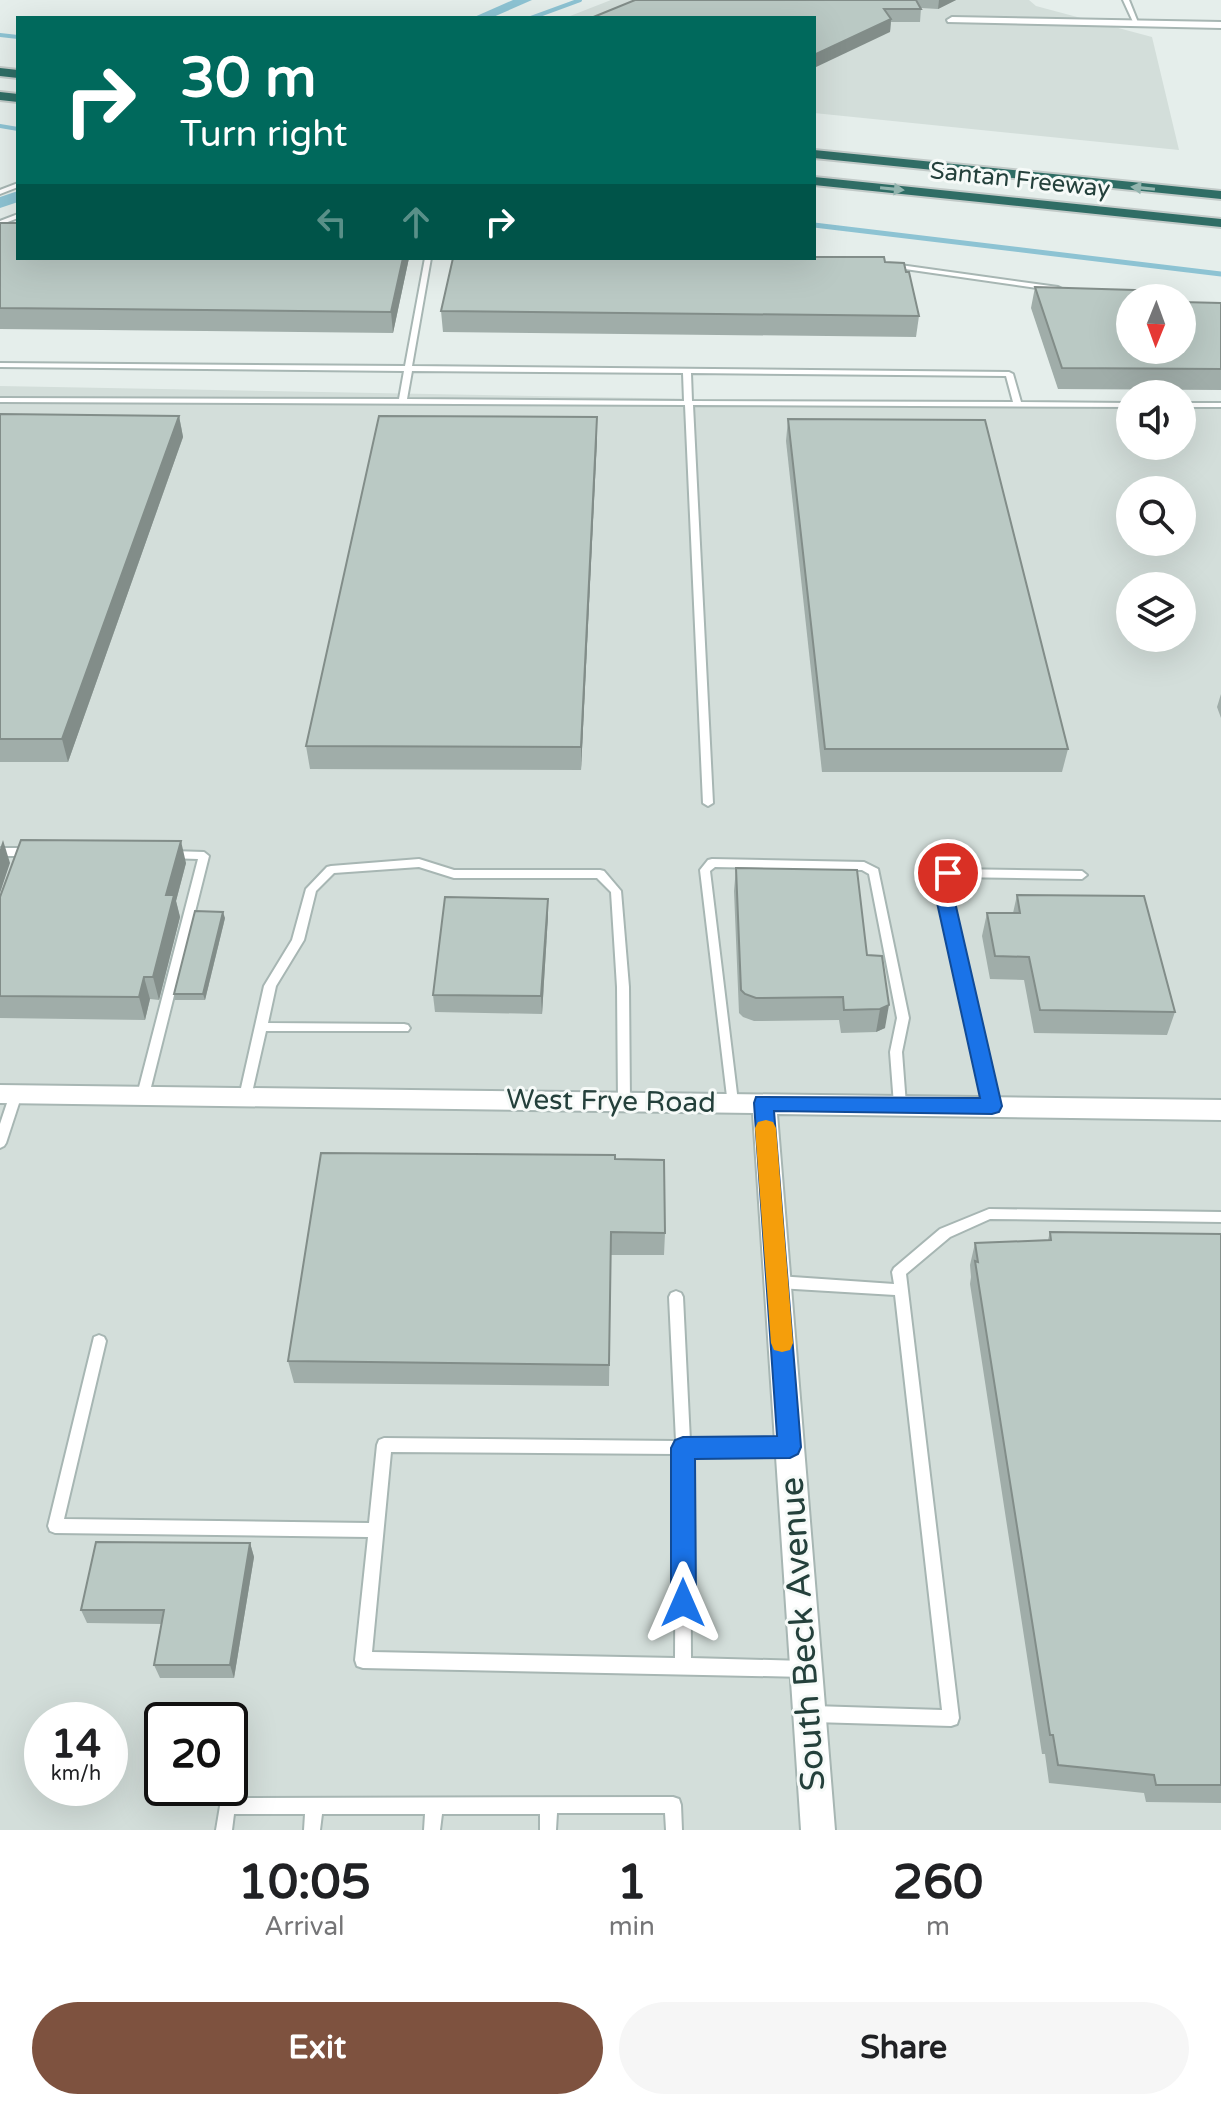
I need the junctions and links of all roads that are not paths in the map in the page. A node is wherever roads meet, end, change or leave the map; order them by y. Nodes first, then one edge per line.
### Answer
1 (1126, 0) edge
2 (952, 20) dead end
3 (1137, 24) junction
4 (1221, 25) edge
5 (816, 154) edge
6 (816, 181) edge
7 (1221, 195) edge
8 (1221, 223) edge
9 (428, 260) edge
10 (888, 265) edge
11 (1062, 289) edge
12 (0, 365) edge
13 (408, 369) junction
14 (687, 372) junction
15 (0, 400) edge
16 (402, 403) junction
17 (688, 405) junction
18 (1018, 405) junction
19 (1116, 405) edge
20 (1196, 405) edge
21 (1221, 405) edge
22 (708, 803) dead end
23 (0, 852) edge
24 (23, 852) junction
25 (38, 853) edge
26 (159, 855) edge
27 (18, 865) edge
28 (1082, 875) dead end
29 (260, 1027) junction
30 (404, 1028) dead end
31 (8, 1094) edge
32 (143, 1095) junction
33 (245, 1097) junction
34 (624, 1101) junction
35 (732, 1102) junction
36 (764, 1103) junction
37 (900, 1105) junction
38 (992, 1106) junction
39 (1221, 1110) edge
40 (0, 1143) edge
41 (1221, 1217) edge
42 (777, 1282) junction
43 (901, 1290) junction
44 (676, 1297) dead end
45 (99, 1341) dead end
46 (790, 1447) junction
47 (683, 1448) junction
48 (375, 1530) junction
49 (683, 1666) junction
50 (806, 1669) junction
51 (809, 1714) junction
52 (314, 1806) junction
53 (434, 1806) junction
54 (549, 1806) junction
55 (224, 1830) edge
56 (312, 1830) edge
57 (432, 1830) edge
58 (548, 1830) edge
59 (674, 1830) edge
60 (818, 1830) edge

1 - 3 lane
2 - 3 street
3 - 4 street
7 -> 5 highway, Santan Freeway
6 -> 8 highway, Santan Freeway
9 - 13 lane
10 - 11 lane
12 - 13 lane
13 - 14 lane
13 - 16 lane
14 - 17 lane
14 - 18 lane
15 - 16 lane
16 - 17 lane
17 - 18 lane
17 - 22 lane
18 - 19 lane
20 - 21 lane
23 - 24 lane
24 - 25 lane
24 - 27 lane
26 - 32 lane
28 - 38 lane
29 - 30 lane
29 - 33 lane
29 - 34 lane
31 - 32 street, West Frye Road
31 - 40 lane
32 - 33 street, West Frye Road
33 - 34 street, West Frye Road
34 - 35 street, West Frye Road
35 - 36 street, West Frye Road
35 - 37 lane
36 - 37 street, West Frye Road
36 - 42 street, South Beck Avenue
37 - 38 street, West Frye Road
38 - 39 street, West Frye Road
41 - 43 lane
42 - 43 lane
42 - 46 street, South Beck Avenue
43 - 51 lane
44 - 47 lane
45 - 48 lane
46 - 47 lane
46 - 50 street, South Beck Avenue
47 - 48 lane
47 - 49 lane
48 - 49 lane
49 - 50 lane
50 - 51 street, South Beck Avenue
51 - 60 street, South Beck Avenue
52 - 53 lane
52 - 55 lane
52 - 56 lane
53 - 54 lane
53 - 57 lane
54 - 58 lane
54 - 59 lane

